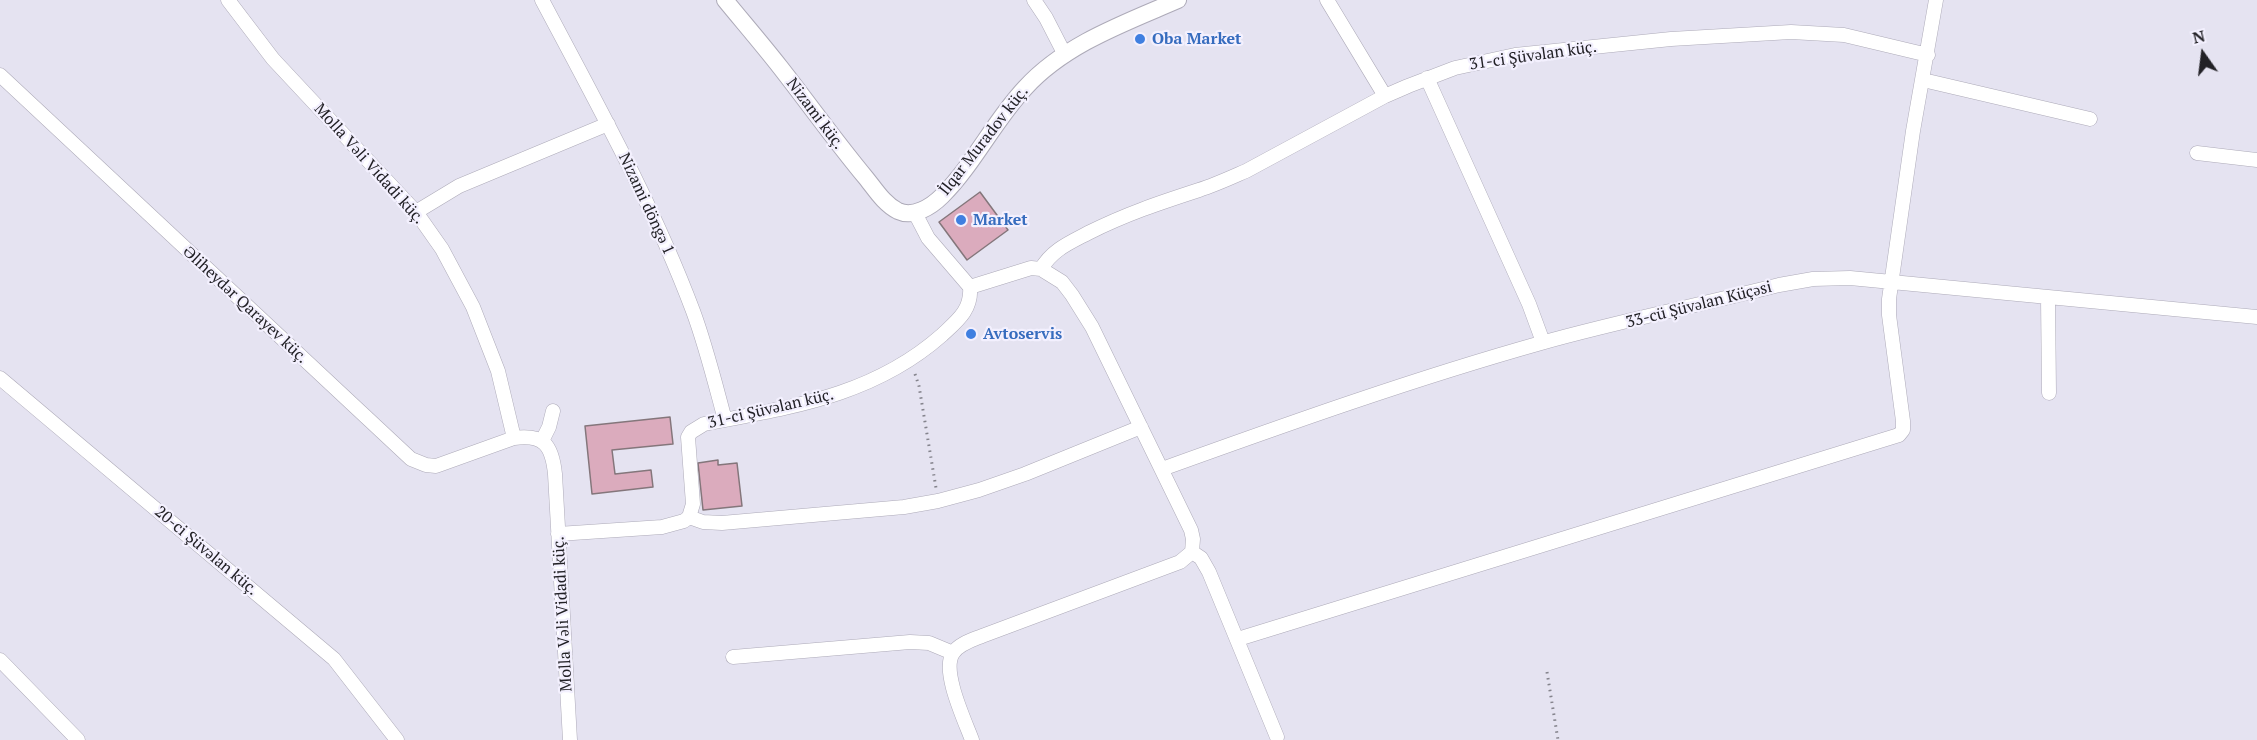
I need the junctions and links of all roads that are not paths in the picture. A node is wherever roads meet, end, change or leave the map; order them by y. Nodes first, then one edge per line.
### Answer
1 (228, 0) edge
2 (542, 0) edge
3 (725, 0) edge
4 (1178, 0) edge
5 (1327, 0) edge
6 (1936, 0) edge
7 (1040, 2) edge
8 (1065, 55) junction
9 (1928, 55) junction
10 (0, 75) edge
11 (1427, 78) junction
12 (1923, 80) junction
13 (1385, 96) junction
14 (2090, 120) dead end
15 (608, 124) junction
16 (2197, 153) dead end
17 (2257, 160) edge
18 (416, 212) junction
19 (915, 213) junction
20 (1041, 269) junction
21 (1891, 282) junction
22 (970, 286) junction
23 (2048, 298) junction
24 (2257, 317) edge
25 (1543, 342) junction
26 (0, 378) edge
27 (2049, 393) dead end
28 (553, 411) dead end
29 (725, 420) junction
30 (1141, 427) junction
31 (514, 438) junction
32 (542, 441) junction
33 (1162, 470) junction
34 (689, 517) junction
35 (558, 534) junction
36 (1192, 552) junction
37 (1238, 639) junction
38 (953, 654) junction
39 (734, 657) dead end
40 (0, 660) edge
41 (1277, 737) dead end
42 (78, 740) edge
43 (397, 740) edge
44 (570, 740) edge
45 (972, 740) edge

1 - 18 street, Molla Vəli Vidadi küç.
2 - 15 street, Nizami döngə 1
3 - 19 street, Nizami küç.
4 - 8 street, İlqar Muradov küç.
5 - 13 street
6 - 9 street
7 - 8 street
8 - 19 street, İlqar Muradov küç.
9 - 11 street, 31-ci Şüvəlan küç.
9 - 12 street
10 - 31 street, Əliheydər Qarayev küç.
11 - 13 street, 31-ci Şüvəlan küç.
11 - 25 street
12 - 14 street
12 - 21 street
13 - 20 street, 31-ci Şüvəlan küç.
15 - 18 street
15 - 29 street, Nizami döngə 1
16 - 17 street
18 - 31 street, Molla Vəli Vidadi küç.
19 - 22 street
20 - 22 street
20 - 30 street
21 - 23 street, 33-cü Şüvəlan Küçəsi
21 - 25 street, 33-cü Şüvəlan Küçəsi
21 - 37 street
22 - 29 street, 31-ci Şüvəlan küç.
23 - 24 street, 33-cü Şüvəlan Küçəsi
23 - 27 street
25 - 33 street, 33-cü Şüvəlan Küçəsi
26 - 43 street, 20-ci Şüvəlan küç.
28 - 32 street
29 - 34 street, 31-ci Şüvəlan küç.
30 - 33 street
30 - 34 street
31 - 32 street
32 - 35 street, Molla Vəli Vidadi küç.
33 - 36 street
34 - 35 street
35 - 44 street, Molla Vəli Vidadi küç.
36 - 37 street
36 - 38 street
37 - 41 street
38 - 39 street
38 - 45 street
40 - 42 street

